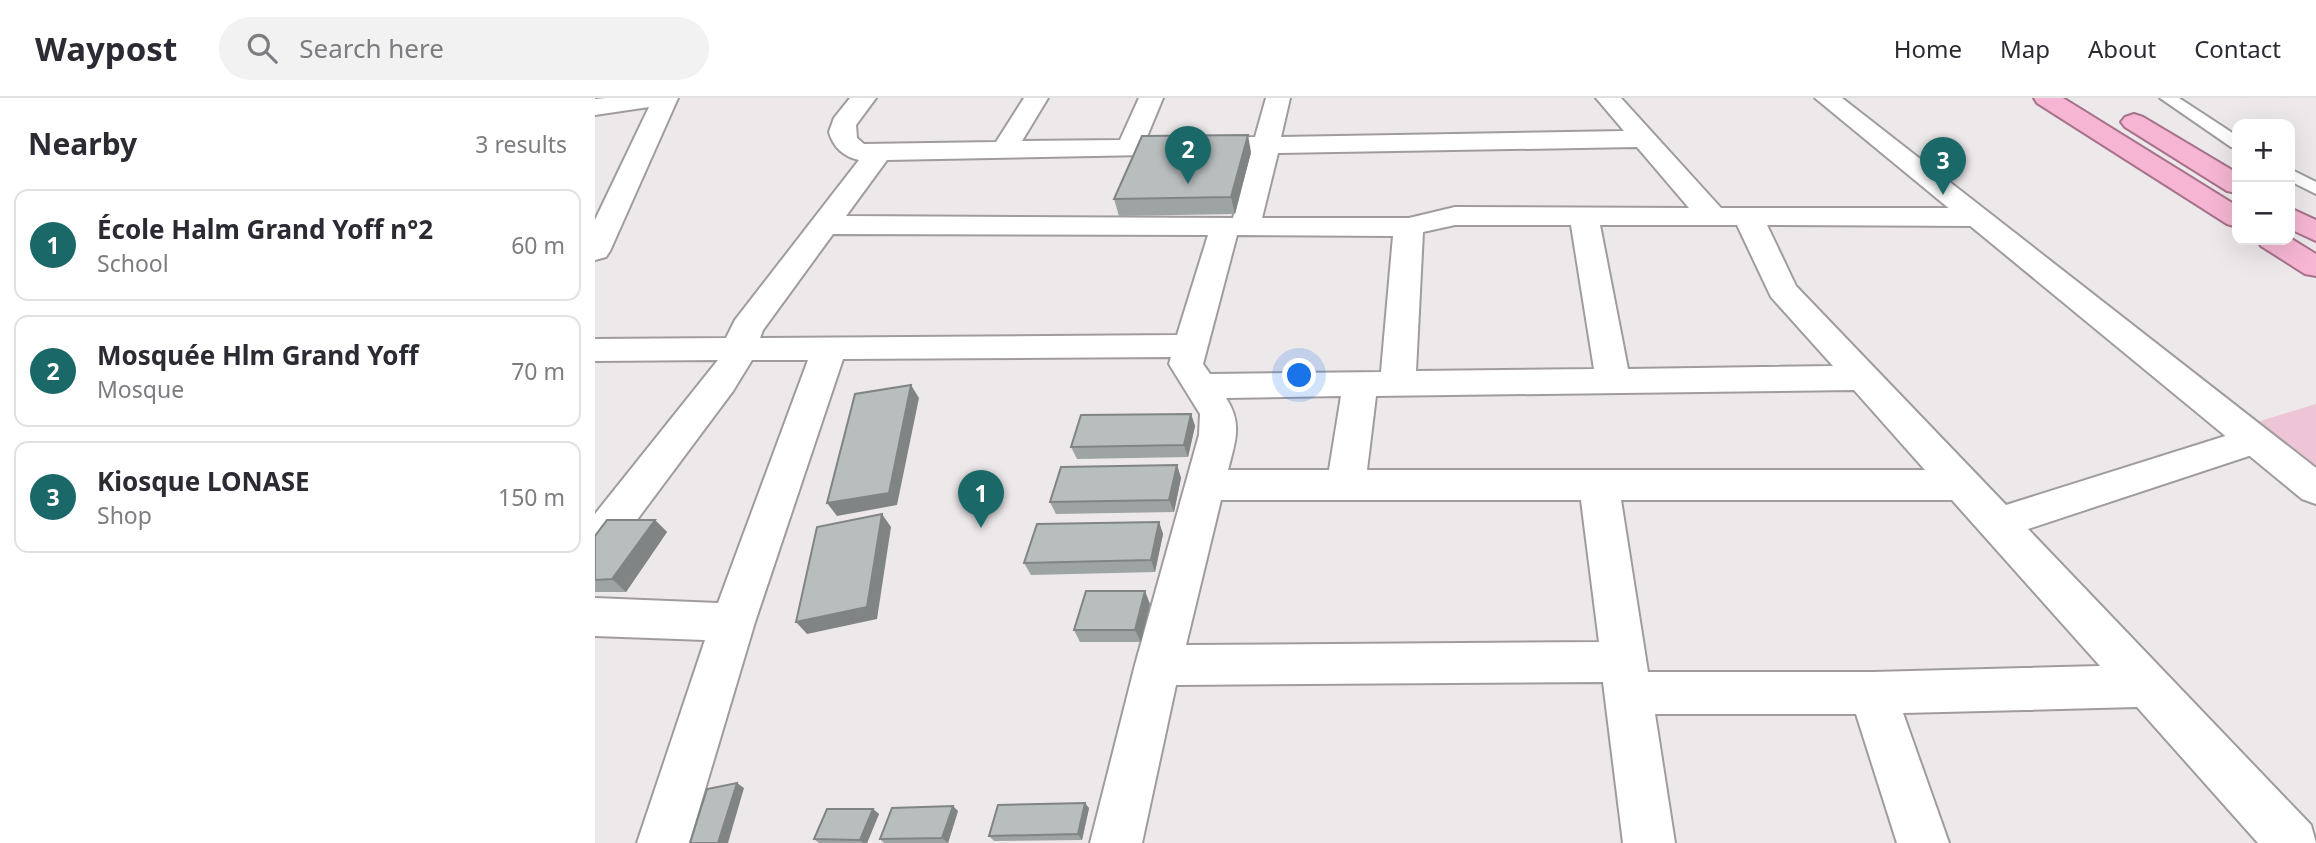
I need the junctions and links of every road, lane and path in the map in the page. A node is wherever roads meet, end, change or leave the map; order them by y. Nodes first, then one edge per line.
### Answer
1 (660, 98) edge
2 (666, 98) edge
3 (864, 98) edge
4 (1036, 98) edge
5 (1151, 98) edge
6 (1278, 98) edge
7 (1608, 98) edge
8 (1827, 98) edge
9 (2046, 98) edge
10 (2168, 98) edge
11 (595, 107) edge
12 (2118, 113) dead end
13 (1644, 139) junction
14 (2232, 140) edge
15 (1265, 144) junction
16 (1130, 146) junction
17 (1003, 151) junction
18 (878, 153) junction
19 (2295, 177) edge
20 (2232, 182) edge
21 (2316, 190) edge
22 (1584, 215) junction
23 (2232, 215) edge
24 (1731, 217) junction
25 (1976, 217) junction
26 (2295, 219) edge
27 (821, 225) junction
28 (1236, 225) junction
29 (1409, 227) junction
30 (2316, 232) edge
31 (2280, 245) edge
32 (595, 251) edge
33 (2316, 267) edge
34 (1191, 346) junction
35 (738, 349) junction
36 (829, 349) junction
37 (595, 350) edge
38 (1864, 378) junction
39 (1613, 381) junction
40 (1360, 384) junction
41 (1398, 384) junction
42 (1200, 386) junction
43 (2254, 440) junction
44 (1203, 485) junction
45 (1346, 485) junction
46 (1599, 485) junction
47 (1963, 485) junction
48 (2316, 489) edge
49 (1998, 523) junction
50 (595, 544) edge
51 (595, 617) edge
52 (733, 622) junction
53 (1158, 665) junction
54 (1626, 678) junction
55 (2148, 686) junction
56 (1873, 693) junction
57 (663, 843) edge
58 (1116, 843) edge
59 (1649, 843) edge
60 (1923, 843) edge
61 (2293, 843) edge

1 - 11 street
2 - 32 street
3 - 18 street
4 - 17 street
5 - 16 street
6 - 15 street
7 - 13 street
8 - 25 street
9 - 23 highway
10 - 14 lane
12 - 20 highway
13 - 15 street
13 - 24 street
15 - 16 street
15 - 28 street
16 - 17 street
17 - 18 street
18 - 27 street
19 - 21 lane
22 - 24 street
22 - 29 street
22 - 39 street
24 - 25 street
24 - 38 street
25 - 43 street
26 - 30 highway
27 - 28 street
27 - 35 street
28 - 29 street
28 - 34 street
29 - 41 street
31 - 33 highway
34 - 36 street
34 - 42 street
35 - 36 street
35 - 37 street
35 - 50 street
36 - 52 street
38 - 39 street
38 - 47 street
39 - 41 street
40 - 41 street
40 - 42 street
40 - 45 street
42 - 44 street
43 - 48 street
43 - 49 street
44 - 45 street
44 - 53 street
45 - 46 street
46 - 47 street
46 - 54 street
47 - 49 street
49 - 55 street
51 - 52 street
52 - 57 street
53 - 54 street
53 - 58 street
54 - 56 street
54 - 59 street
55 - 56 street
55 - 61 street
56 - 60 street

